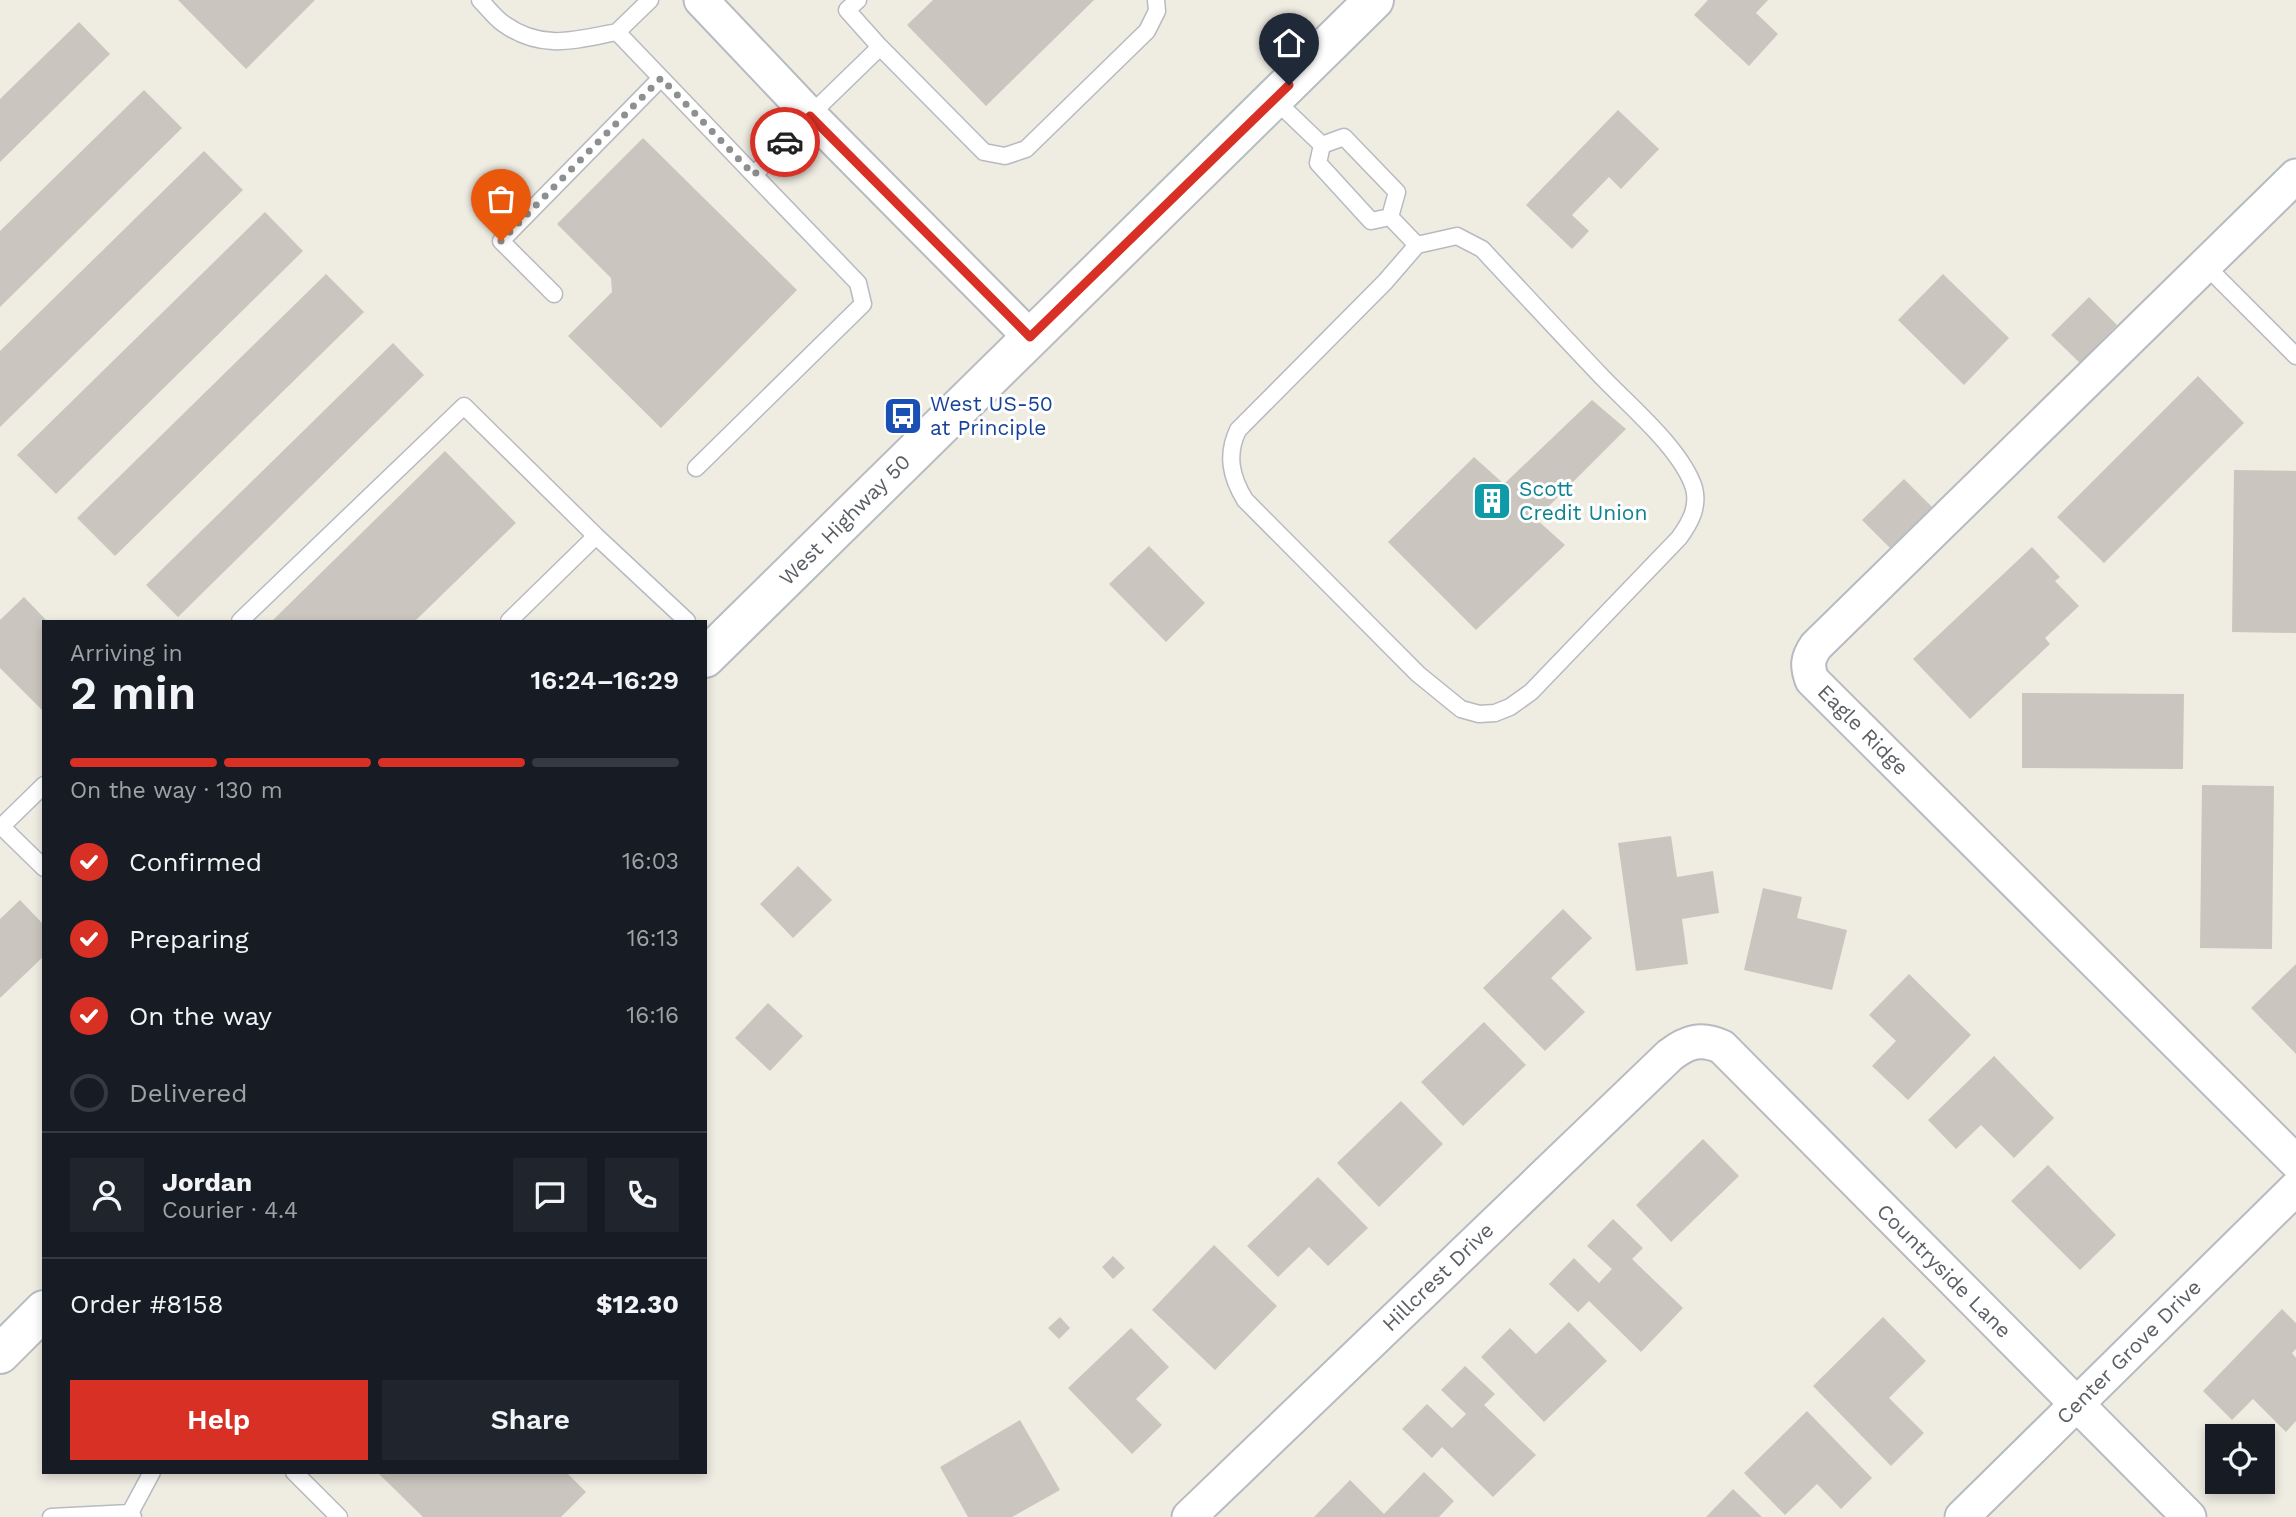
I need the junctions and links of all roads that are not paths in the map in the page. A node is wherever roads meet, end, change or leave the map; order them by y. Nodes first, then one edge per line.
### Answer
1 (481, 0) edge
2 (650, 0) edge
3 (701, 0) edge
4 (858, 0) edge
5 (1156, 0) edge
6 (1374, 0) edge
7 (617, 32) junction
8 (880, 47) junction
9 (661, 78) junction
10 (1274, 99) junction
11 (810, 116) junction
12 (1322, 145) junction
13 (754, 175) junction
14 (2296, 176) edge
15 (1390, 217) junction
16 (1418, 245) junction
17 (2206, 266) junction
18 (554, 294) dead end
19 (1030, 337) junction
20 (2296, 356) edge
21 (696, 468) dead end
22 (596, 536) junction
23 (241, 620) edge
24 (510, 620) edge
25 (686, 620) edge
26 (709, 648) edge
27 (42, 787) edge
28 (1, 826) edge
29 (42, 866) edge
30 (1692, 1041) joint
31 (2296, 1162) edge
32 (2296, 1188) edge
33 (40, 1322) edge
34 (0, 1353) edge
35 (2076, 1404) junction
36 (151, 1474) edge
37 (296, 1474) edge
38 (132, 1515) edge
39 (51, 1517) edge
40 (339, 1517) edge
41 (1189, 1517) edge
42 (1962, 1517) edge
43 (2189, 1517) edge

1 - 7 lane
2 - 7 lane
3 - 11 street
4 - 8 lane
5 - 8 lane
6 - 10 main road, West Highway 50
7 - 9 lane
8 - 11 lane
9 - 13 lane
9 - 18 lane
10 - 12 lane
10 - 19 main road, West Highway 50
11 - 13 lane
11 - 19 street
12 - 15 lane
12 - 15 lane
13 - 21 lane
14 - 17 street, Eagle Ridge
15 - 16 lane
16 - 16 lane
17 - 20 lane
17 - 31 street, Eagle Ridge
19 - 26 main road, West Highway 50
22 - 23 lane
22 - 24 lane
22 - 25 lane
27 - 28 lane
28 - 29 lane
30 - 35 street, Countryside Lane
30 - 41 street, Hillcrest Drive
32 - 35 street, Center Grove Drive
33 - 34 main road
35 - 42 street, Center Grove Drive
35 - 43 street, Countryside Lane
36 - 38 lane
37 - 40 lane
38 - 39 lane

